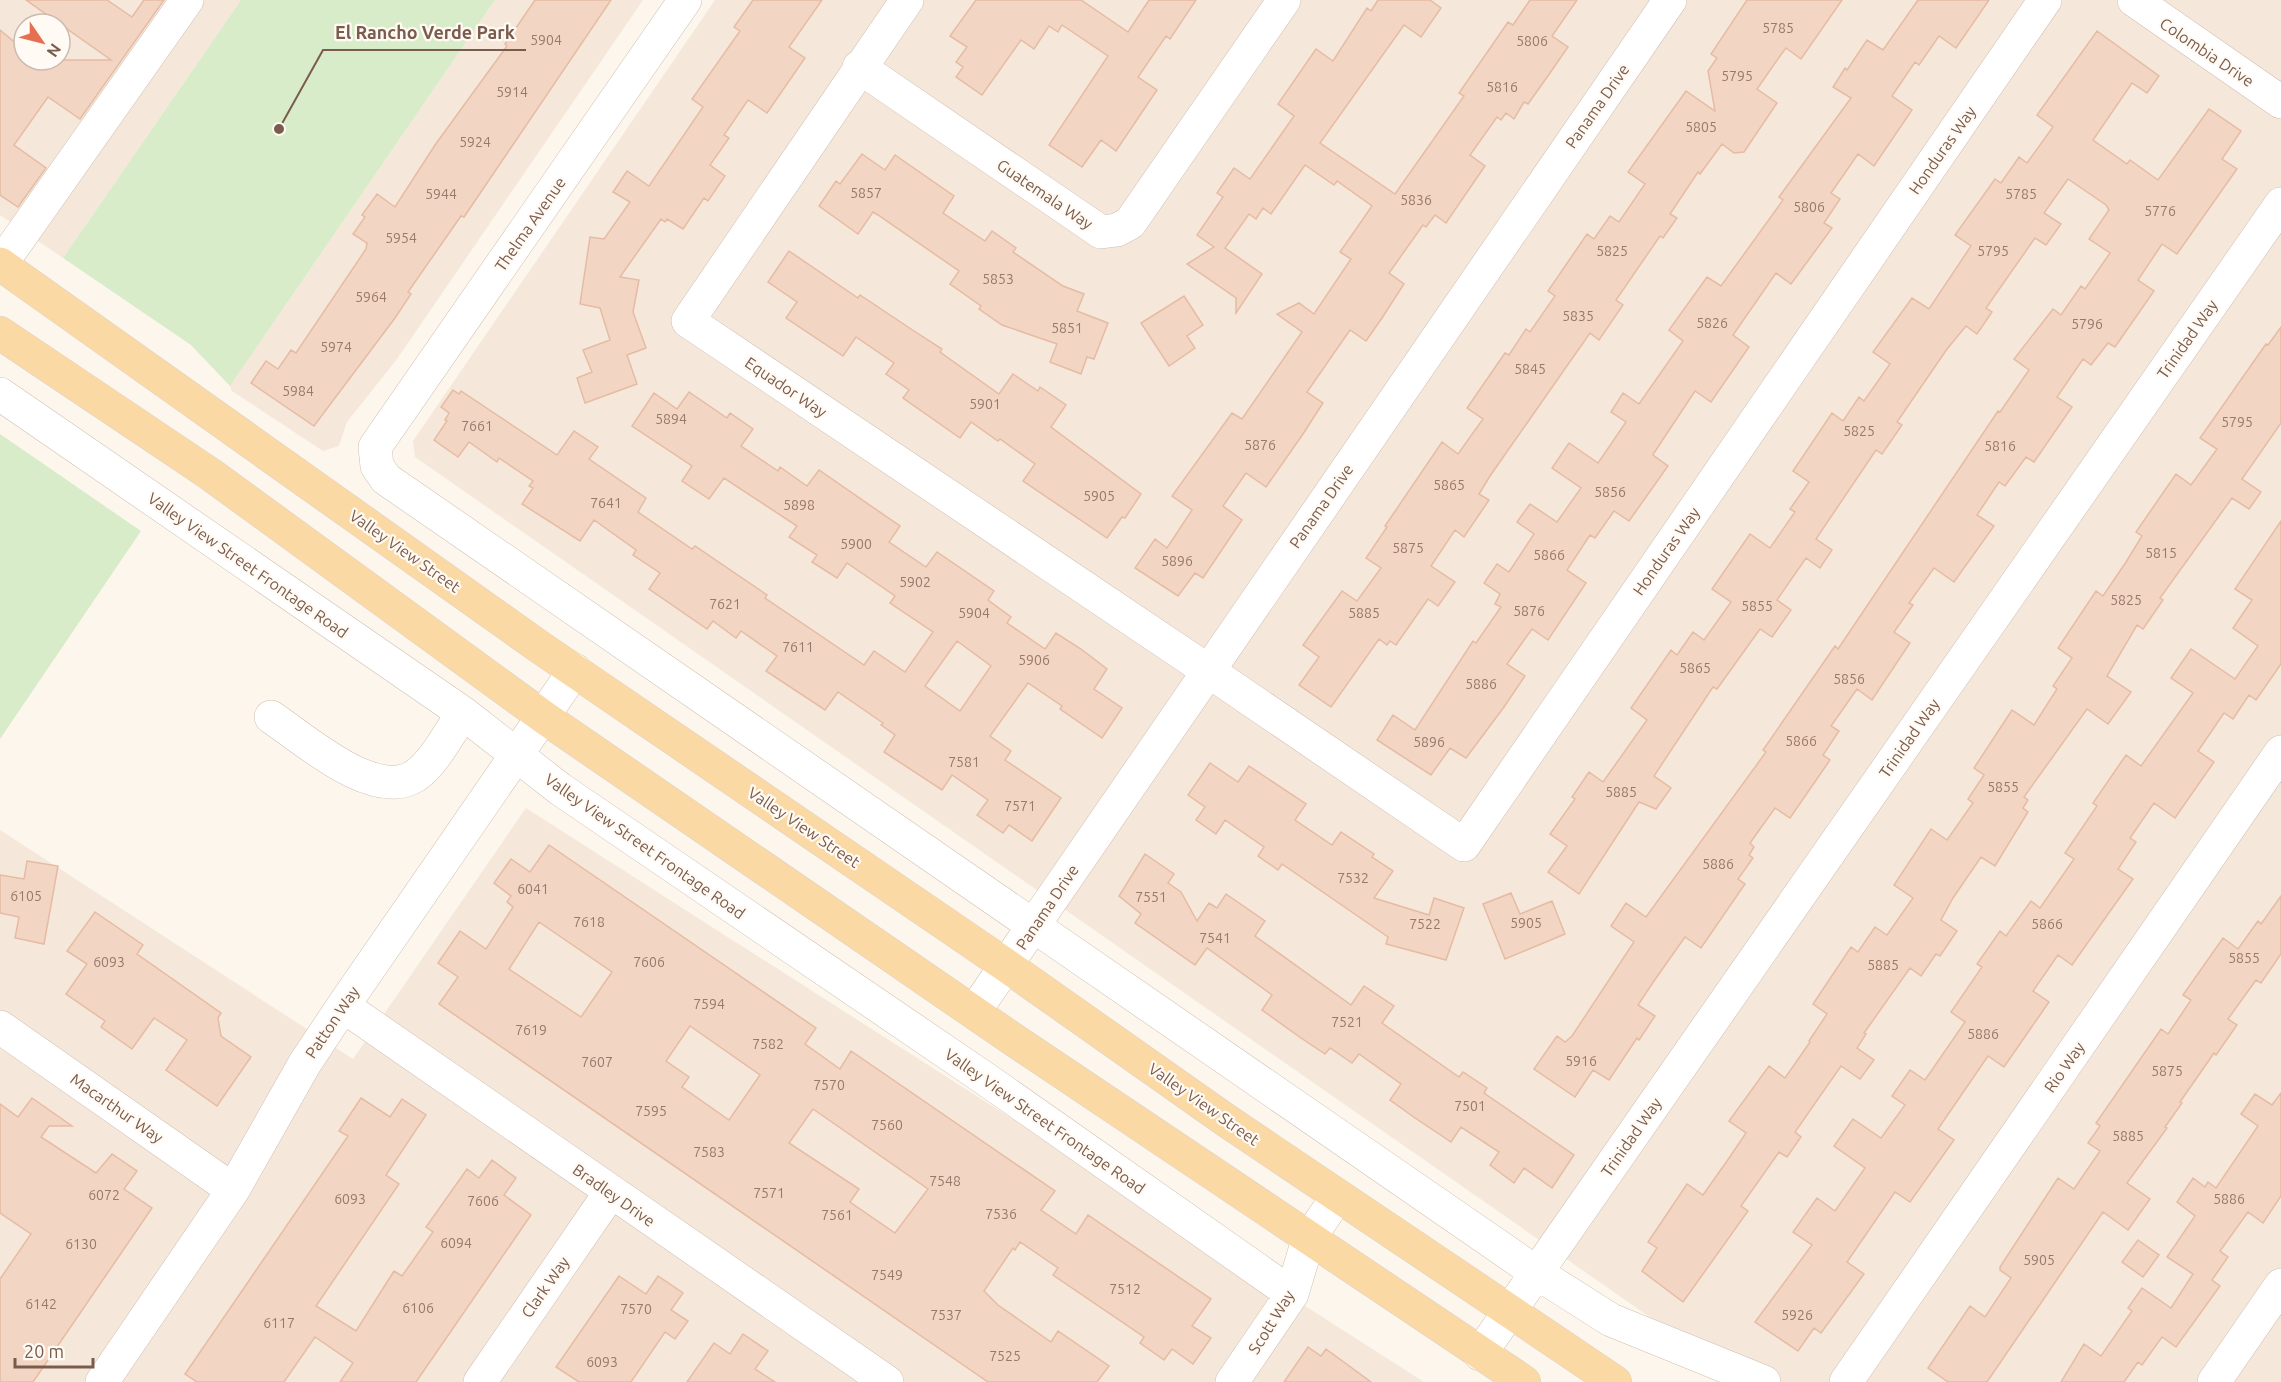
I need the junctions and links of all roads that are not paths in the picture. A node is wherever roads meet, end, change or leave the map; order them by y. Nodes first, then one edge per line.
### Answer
1 (187, 0) edge
2 (685, 0) edge
3 (907, 0) edge
4 (1284, 0) edge
5 (1670, 0) edge
6 (2045, 0) edge
7 (2134, 0) edge
8 (860, 67) junction
9 (2281, 102) edge
10 (2281, 204) edge
11 (0, 264) edge
12 (0, 333) edge
13 (0, 394) edge
14 (575, 670) junction
15 (1208, 670) junction
16 (463, 713) junction
17 (271, 717) dead end
18 (544, 718) junction
19 (2281, 752) edge
20 (518, 756) junction
21 (1034, 925) junction
22 (1008, 966) junction
23 (343, 1006) junction
24 (974, 1012) junction
25 (0, 1027) edge
26 (233, 1190) junction
27 (610, 1192) junction
28 (1338, 1196) junction
29 (1308, 1240) junction
30 (1537, 1273) junction
31 (2281, 1285) edge
32 (1292, 1294) junction
33 (1511, 1312) junction
34 (1480, 1354) junction
35 (868, 1377) edge
36 (102, 1382) edge
37 (480, 1382) edge
38 (1232, 1382) edge
39 (1524, 1382) edge
40 (1615, 1382) edge
41 (1764, 1382) edge
42 (1846, 1382) edge
43 (2214, 1382) edge

1 - 11 street
2 - 21 street, Thelma Avenue
3 - 8 street, Equador Way
4 - 8 street, Guatemala Way
5 - 15 street, Panama Drive
6 - 15 street, Honduras Way
7 - 9 street, Colombia Drive
8 - 15 street, Equador Way
10 - 30 street, Trinidad Way
11 - 14 main road, Valley View Street
12 - 18 main road
13 - 16 street, Valley View Street Frontage Road
14 - 18 street, Patton Way
14 - 22 main road, Valley View Street
15 - 21 street, Panama Drive
16 - 17 street
16 - 20 street, Valley View Street Frontage Road
18 - 20 street, Patton Way
18 - 24 main road
19 - 42 street, Rio Way
20 - 23 street, Patton Way
20 - 32 street, Valley View Street Frontage Road
21 - 22 street, Panama Drive
21 - 30 street
22 - 24 street, Panama Drive
22 - 28 main road, Valley View Street
23 - 26 street, Patton Way
23 - 27 street, Bradley Drive
24 - 29 main road
25 - 26 street, Macarthur Way
26 - 36 street, Patton Way
27 - 35 street, Bradley Drive
27 - 37 street, Clark Way
28 - 29 street, Scott Way
28 - 33 main road, Valley View Street
29 - 32 street, Scott Way
29 - 34 main road
30 - 33 street, Trinidad Way
30 - 41 street
31 - 43 street
32 - 38 street, Scott Way
33 - 34 street, Trinidad Way
33 - 40 main road, Valley View Street
34 - 39 main road

